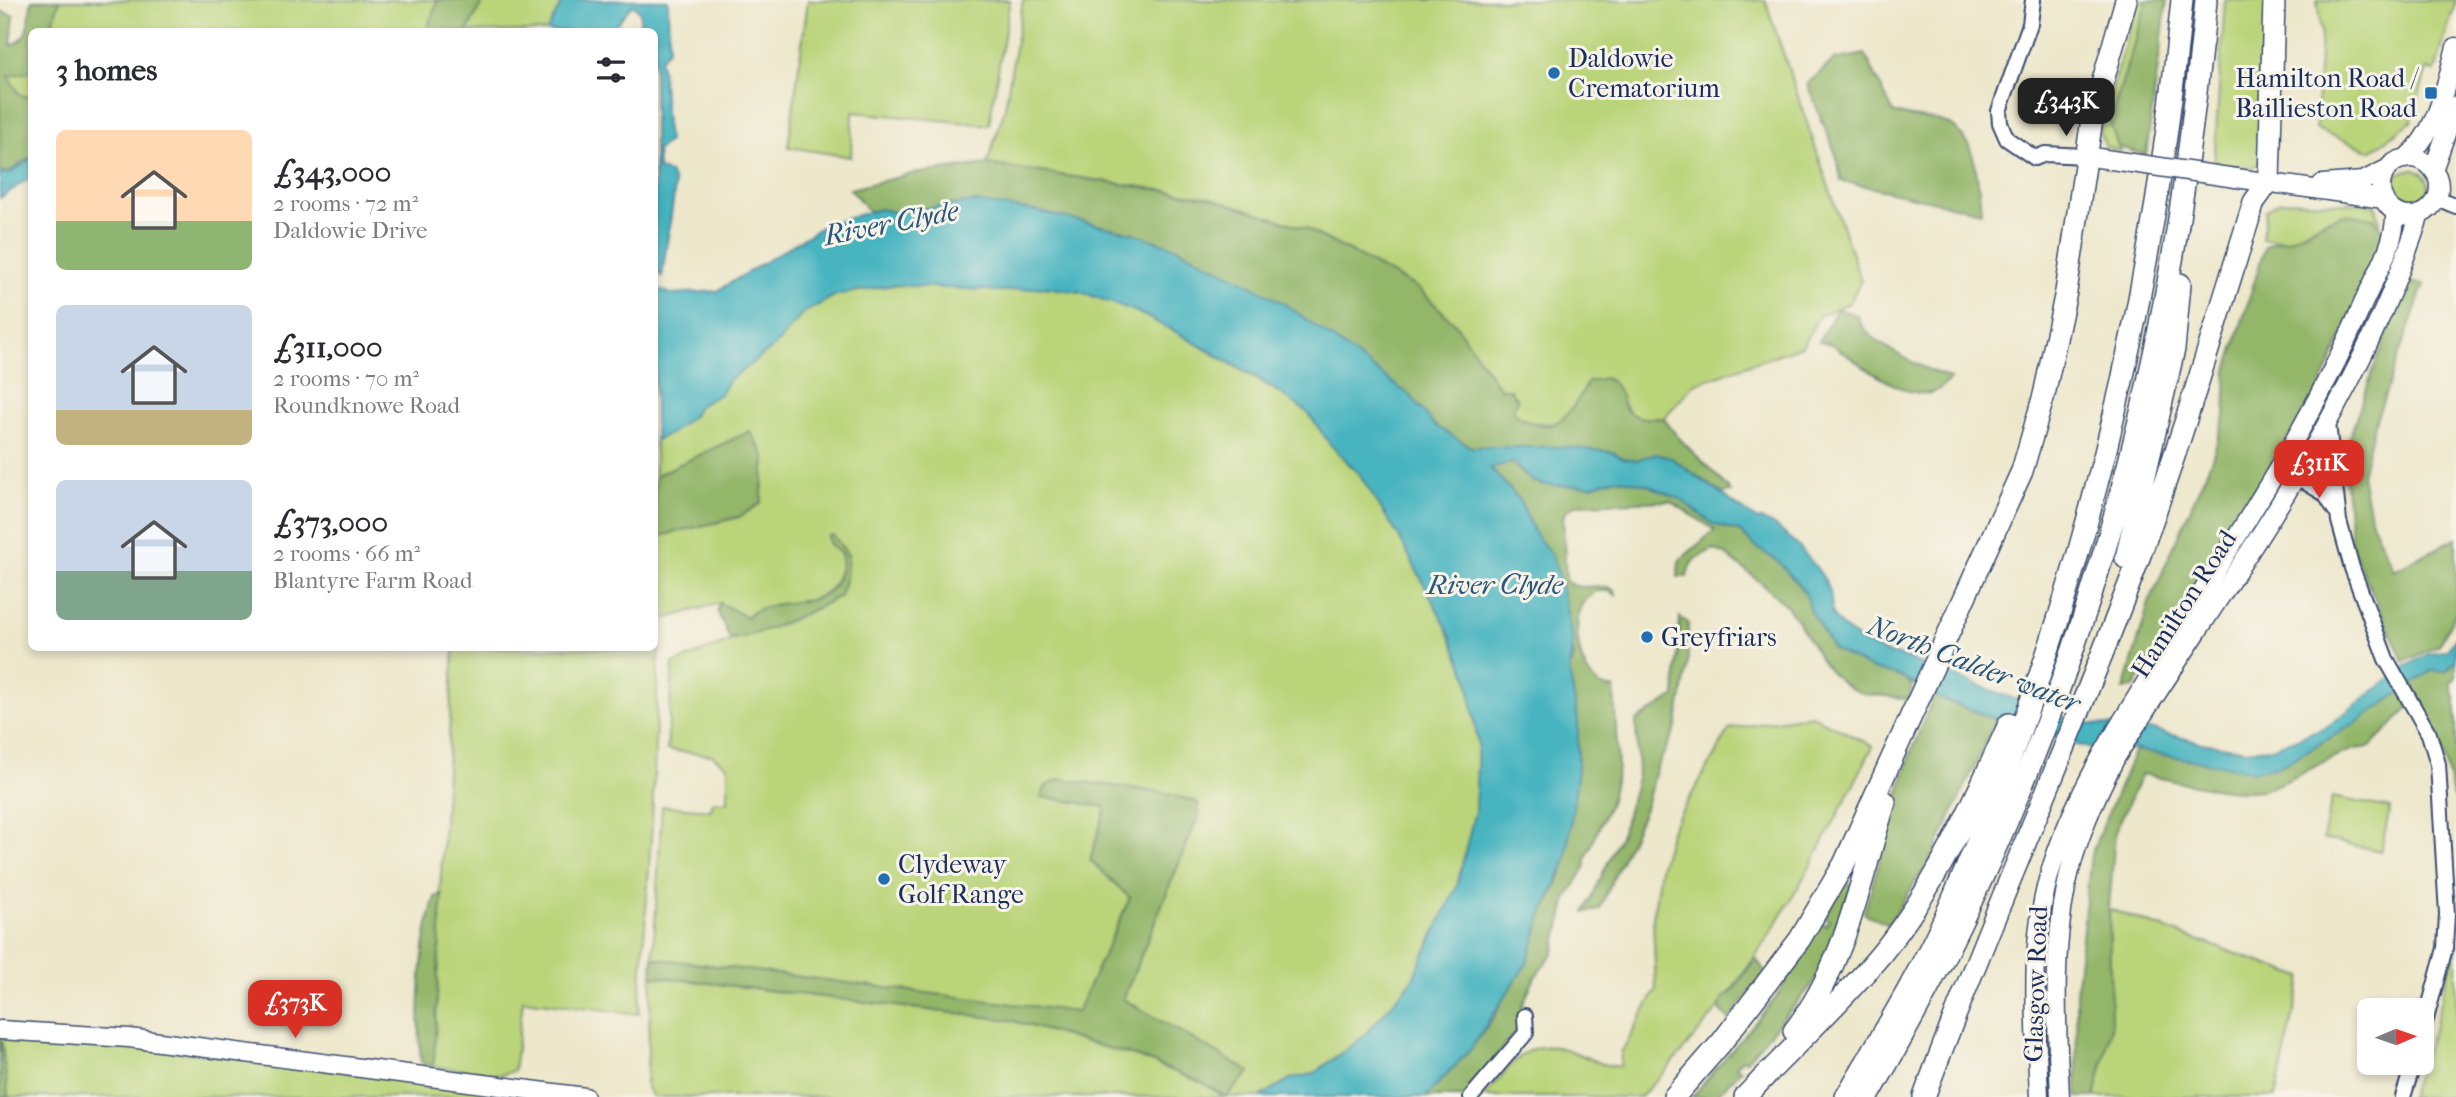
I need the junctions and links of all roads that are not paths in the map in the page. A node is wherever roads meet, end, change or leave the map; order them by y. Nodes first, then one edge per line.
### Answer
1 (2033, 0) edge
2 (2126, 0) edge
3 (2182, 0) edge
4 (2206, 0) edge
5 (2274, 0) edge
6 (2203, 30) junction
7 (2456, 50) edge
8 (2456, 106) edge
9 (2085, 156) junction
10 (2405, 159) junction
11 (2389, 168) junction
12 (2434, 170) junction
13 (2269, 181) junction
14 (2308, 187) junction
15 (2437, 198) junction
16 (2390, 205) junction
17 (2456, 206) edge
18 (2420, 214) junction
19 (2328, 423) junction
20 (2296, 463) junction
21 (2334, 475) junction
22 (2321, 491) junction
23 (2283, 499) junction
24 (2339, 521) junction
25 (2102, 650) junction
26 (2032, 707) junction
27 (2132, 719) junction
28 (1908, 726) junction
29 (2015, 727) junction
30 (2108, 758) junction
31 (2432, 998) edge
32 (1525, 1016) dead end
33 (0, 1030) edge
34 (2410, 1075) edge
35 (584, 1097) edge
36 (1471, 1097) edge
37 (1674, 1097) edge
38 (1745, 1097) edge
39 (1846, 1097) edge
40 (1868, 1097) edge
41 (1924, 1097) edge
42 (2039, 1097) edge
43 (2060, 1097) edge
44 (2403, 1097) edge

1 - 9 street
2 - 9 highway
3 - 26 highway
4 - 6 highway
5 - 13 highway
6 - 25 highway
6 - 26 highway
7 - 10 main road
8 - 12 main road
9 - 13 main road, bridge
9 - 28 highway
10 - 11 main road
10 - 12 main road
11 - 14 main road
11 - 16 main road
12 - 15 main road
13 - 14 main road
13 - 25 highway
14 - 16 main road
15 - 17 street
15 - 18 main road
16 - 18 main road
16 - 20 main road, Hamilton Road
18 - 19 main road, Hamilton Road
19 - 20 main road, Hamilton Road
19 - 21 street
20 - 21 main road
20 - 22 street
20 - 23 main road, Hamilton Road
20 - 27 main road, Hamilton Road
21 - 24 street
22 - 23 street
22 - 24 street
23 - 27 main road, Hamilton Road
24 - 31 street
25 - 41 highway
26 - 29 highway
26 - 40 highway
27 - 30 main road
28 - 37 highway
28 - 38 highway
29 - 38 highway
29 - 39 highway
30 - 42 main road, Glasgow Road
30 - 43 main road, Glasgow Road
32 - 36 street
33 - 35 main road
34 - 44 street

